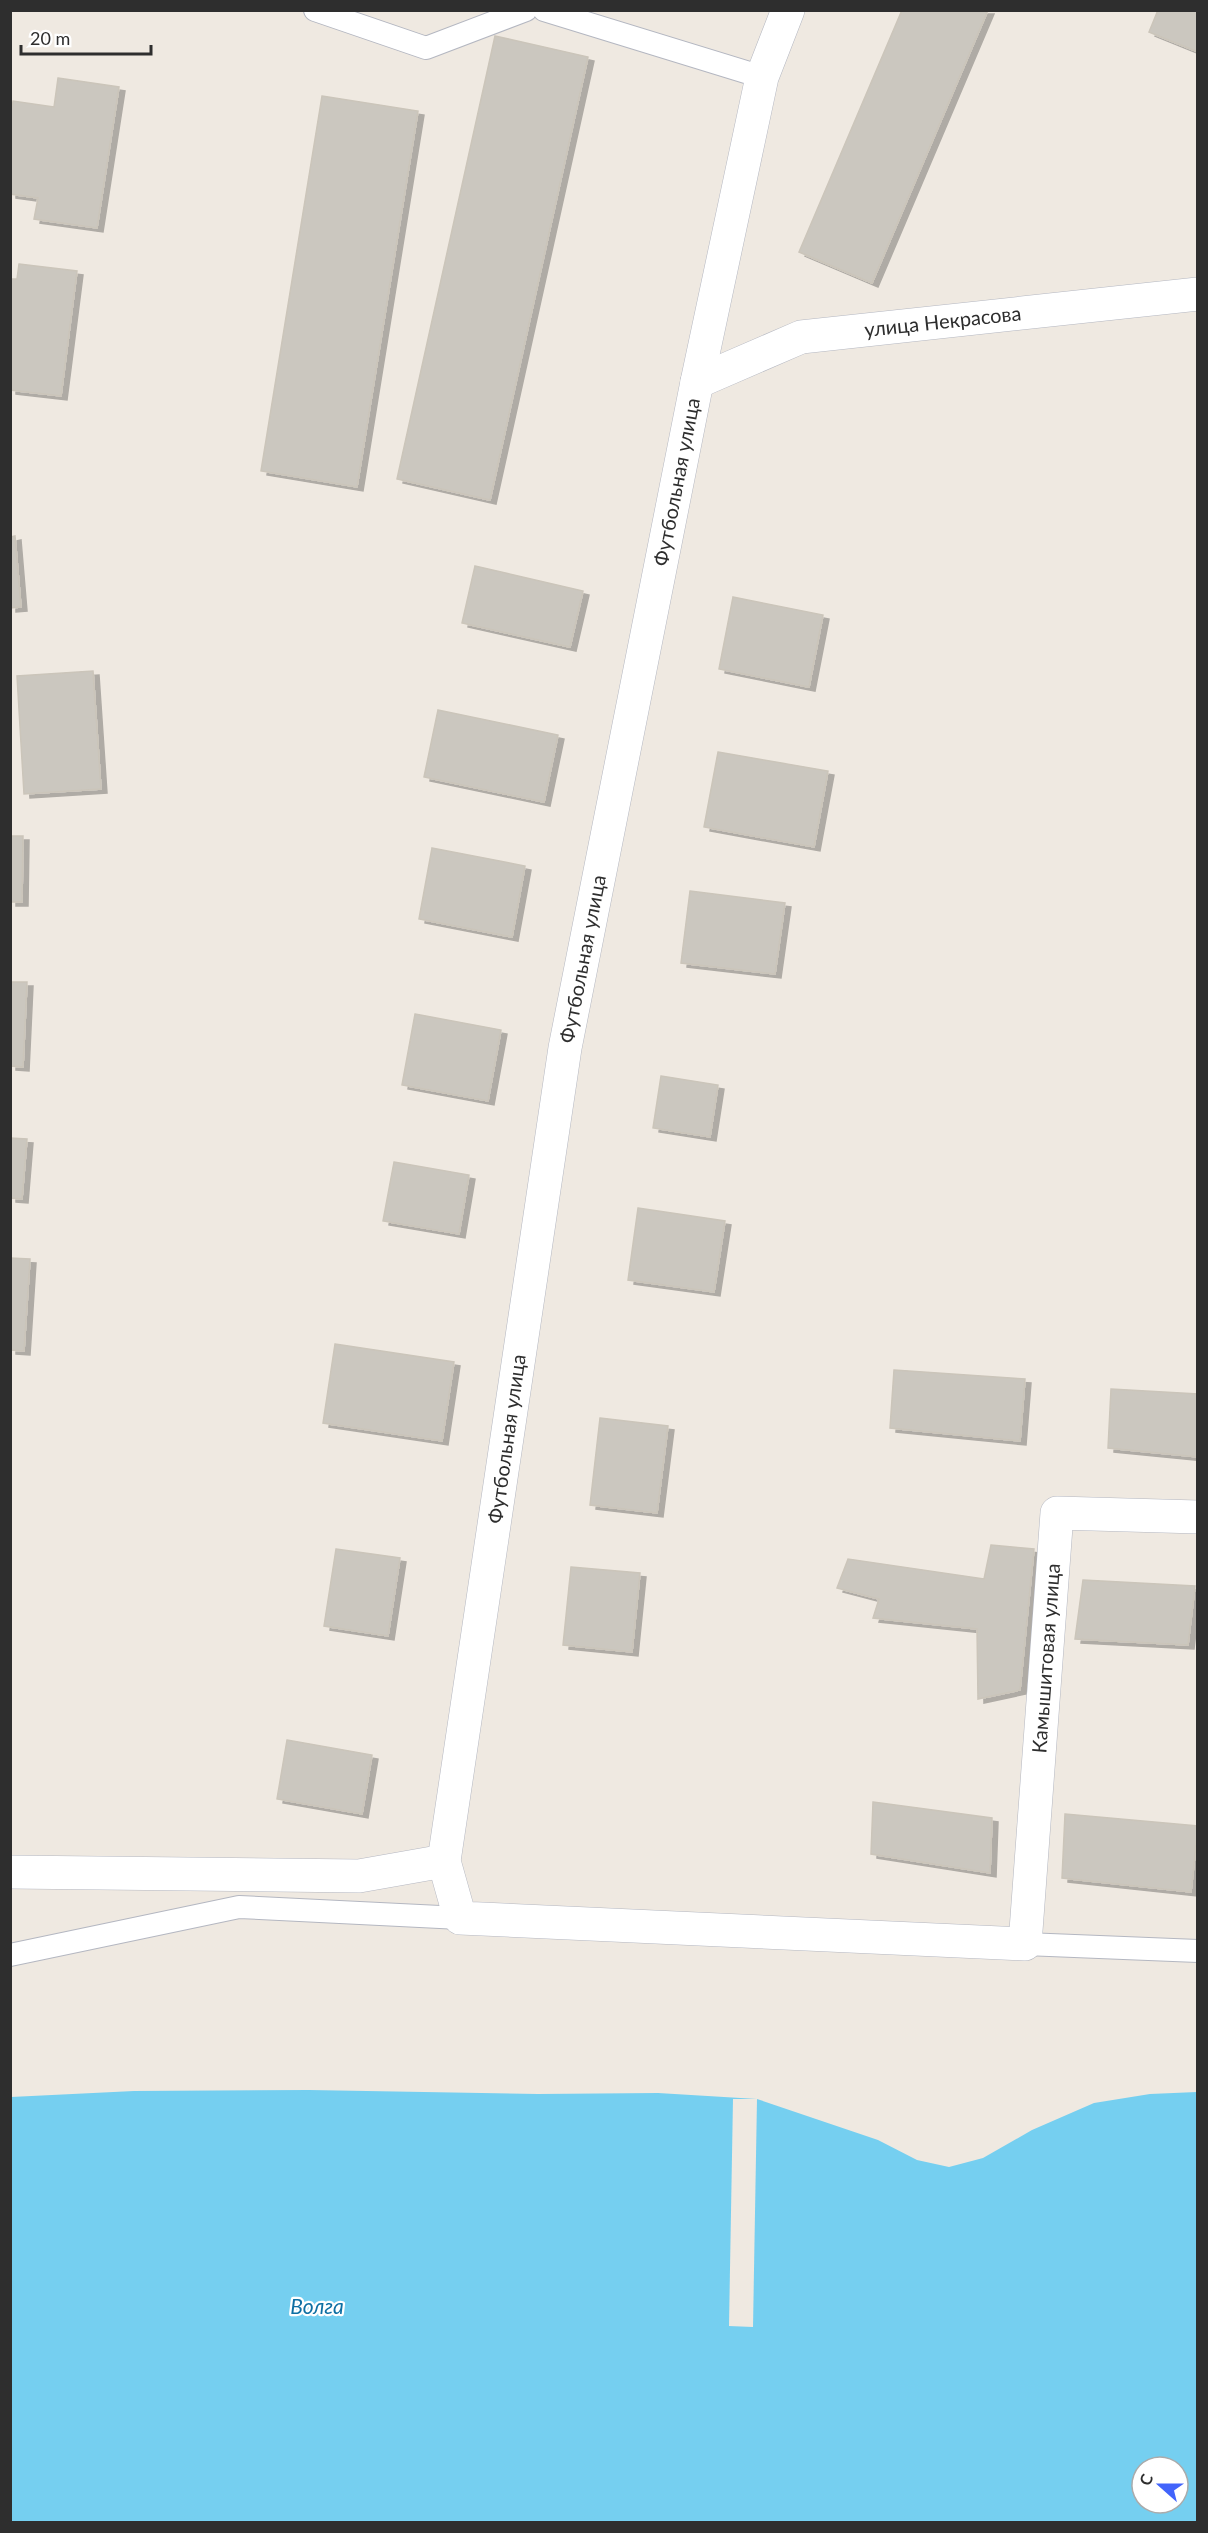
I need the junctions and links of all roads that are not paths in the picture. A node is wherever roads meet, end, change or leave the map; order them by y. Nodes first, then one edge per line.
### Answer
1 (315, 10) edge
2 (526, 10) edge
3 (544, 10) edge
4 (788, 10) edge
5 (762, 77) junction
6 (1197, 294) edge
7 (697, 382) junction
8 (1197, 1516) edge
9 (444, 1861) junction
10 (10, 1872) edge
11 (460, 1918) junction
12 (1025, 1944) junction
13 (1197, 1951) edge
14 (10, 1955) edge

1 - 2 lane
3 - 5 lane
4 - 5 street, Футбольная улица
5 - 7 street, Футбольная улица
6 - 7 street, улица Некрасова
7 - 9 street, Футбольная улица
8 - 12 street, Камышитовая улица
9 - 10 street
9 - 11 street, Футбольная улица
11 - 12 street
11 - 14 lane
12 - 13 lane

